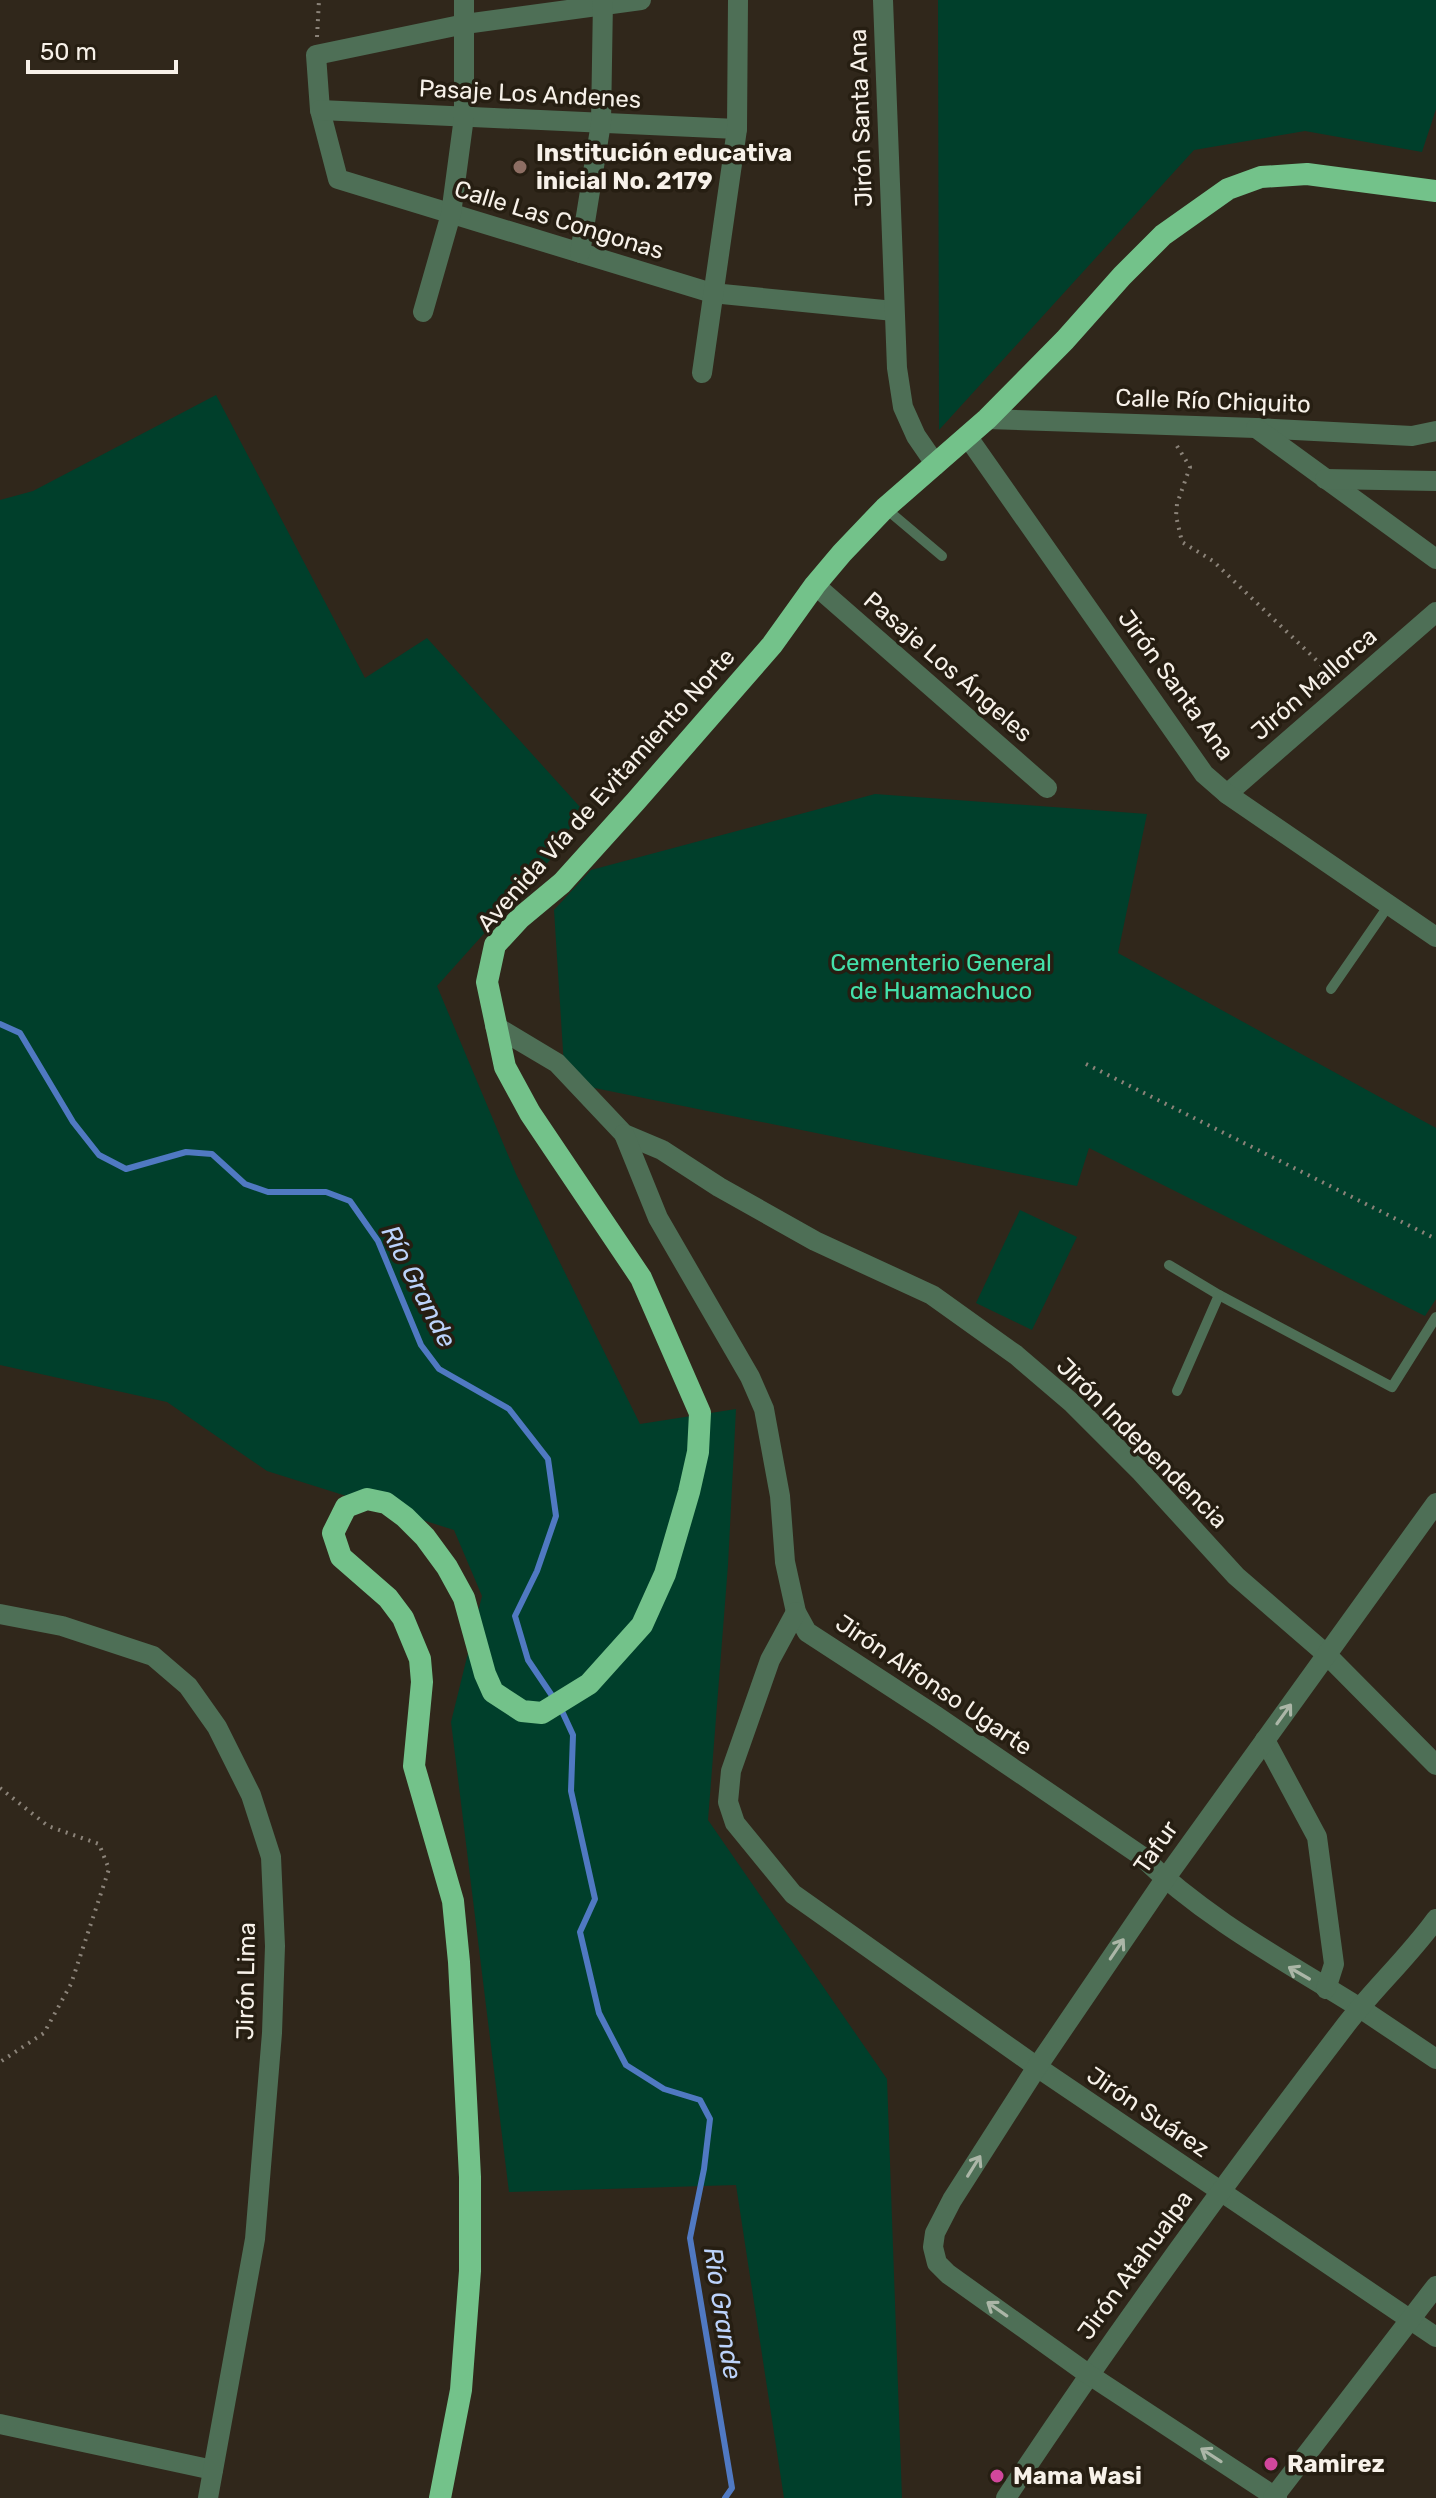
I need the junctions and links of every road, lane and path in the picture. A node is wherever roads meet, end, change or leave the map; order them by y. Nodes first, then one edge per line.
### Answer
1 (319, 0) edge
2 (464, 0) edge
3 (641, 0) edge
4 (738, 0) edge
5 (883, 0) edge
6 (603, 2) edge
7 (465, 24) junction
8 (316, 55) junction
9 (320, 110) junction
10 (464, 117) junction
11 (601, 123) junction
12 (737, 129) junction
13 (1436, 191) edge
14 (451, 214) junction
15 (580, 253) junction
16 (712, 293) junction
17 (894, 311) junction
18 (423, 312) dead end
19 (702, 373) dead end
20 (987, 419) junction
21 (1160, 425) junction
22 (1256, 428) junction
23 (1436, 431) edge
24 (967, 436) junction
25 (936, 465) junction
26 (1325, 479) junction
27 (1436, 481) edge
28 (885, 508) junction
29 (942, 556) dead end
30 (1436, 559) edge
31 (815, 585) junction
32 (1436, 612) edge
33 (1347, 690) junction
34 (1047, 788) dead end
35 (1227, 794) junction
36 (1389, 905) junction
37 (1436, 937) edge
38 (1331, 989) dead end
39 (495, 1026) junction
40 (1086, 1064) dead end
41 (624, 1134) junction
42 (1436, 1239) edge
43 (1169, 1265) dead end
44 (1219, 1295) junction
45 (1436, 1317) edge
46 (1177, 1391) dead end
47 (1436, 1503) edge
48 (796, 1612) junction
49 (0, 1614) edge
50 (1326, 1654) junction
51 (1265, 1740) junction
52 (1436, 1765) edge
53 (0, 1788) edge
54 (1165, 1879) junction
55 (1436, 1919) edge
56 (1326, 1989) junction
57 (1359, 2008) junction
58 (1436, 2059) edge
59 (0, 2062) edge
60 (1037, 2067) junction
61 (1219, 2191) junction
62 (1436, 2286) edge
63 (1409, 2320) junction
64 (1436, 2337) edge
65 (1088, 2374) junction
66 (1, 2431) edge
67 (213, 2470) junction
68 (208, 2498) edge
69 (440, 2498) edge
70 (1006, 2498) edge
71 (1275, 2498) edge

1 - 8 path
2 - 7 street
3 - 6 street
4 - 12 street
5 - 17 street, Jirón Santa Ana
6 - 7 street
6 - 11 street
7 - 8 street
7 - 10 street
8 - 9 street, Calle Las Congonas
9 - 10 street, Pasaje Los Andenes
9 - 14 street, Calle Las Congonas
10 - 11 street, Pasaje Los Andenes
10 - 14 street
11 - 12 street, Pasaje Los Andenes
11 - 15 street
12 - 16 street
13 - 20 highway, Avenida Vía de Evitamiento Norte
14 - 15 street, Calle Las Congonas
14 - 18 street
15 - 16 street, Calle Las Congonas
16 - 17 street, Calle Las Congonas
16 - 19 street
17 - 25 street, Jirón Santa Ana
20 - 21 street, Calle Río Chiquito
20 - 24 highway, Avenida Vía de Evitamiento Norte
21 - 22 street, Calle Río Chiquito
21 - 33 path
22 - 23 street, Calle Río Chiquito
22 - 26 street
24 - 25 highway, Avenida Vía de Evitamiento Norte
24 - 35 street, Jirón Santa Ana
25 - 28 highway, Avenida Vía de Evitamiento Norte
26 - 27 street
26 - 30 street
28 - 29 lane
28 - 31 highway, Avenida Vía de Evitamiento Norte
31 - 34 street, Pasaje Los Ángeles
31 - 39 highway, Avenida Vía de Evitamiento Norte
32 - 33 street, Jirón Mallorca
33 - 35 street, Jirón Mallorca
35 - 36 street, Jirón Santa Ana
36 - 37 street, Jirón Santa Ana
36 - 38 lane
39 - 41 street, Jirón Independencia
39 - 69 highway, Avenida Vía de Evitamiento Norte
40 - 42 path
41 - 48 street, Jirón Alfonso Ugarte
41 - 50 street, Jirón Independencia
43 - 44 lane
44 - 45 lane
44 - 46 lane
47 - 50 street, Tafur
48 - 54 street, Jirón Alfonso Ugarte
48 - 60 street, Jirón Suárez
49 - 67 street, Jirón Lima
51 -> 50 street, Tafur
50 - 52 street, Jirón Independencia
51 - 54 street, Tafur
51 - 56 street
53 - 59 path
56 -> 54 street, Jirón Alfonso Ugarte
60 -> 54 street, Tafur
55 - 57 street, Jirón Atahualpa
56 - 57 street, Jirón Alfonso Ugarte
57 - 58 street, Jirón Alfonso Ugarte
57 - 61 street, Jirón Atahualpa
60 - 61 street, Jirón Suárez
65 -> 60 street, Tafur
61 - 63 street, Jirón Suárez
61 - 65 street, Jirón Atahualpa
62 - 63 street
63 - 64 street, Jirón Suárez
63 - 71 street
65 - 70 street, Jirón Atahualpa
71 -> 65 street
66 - 67 street
67 - 68 street, Jirón Lima

